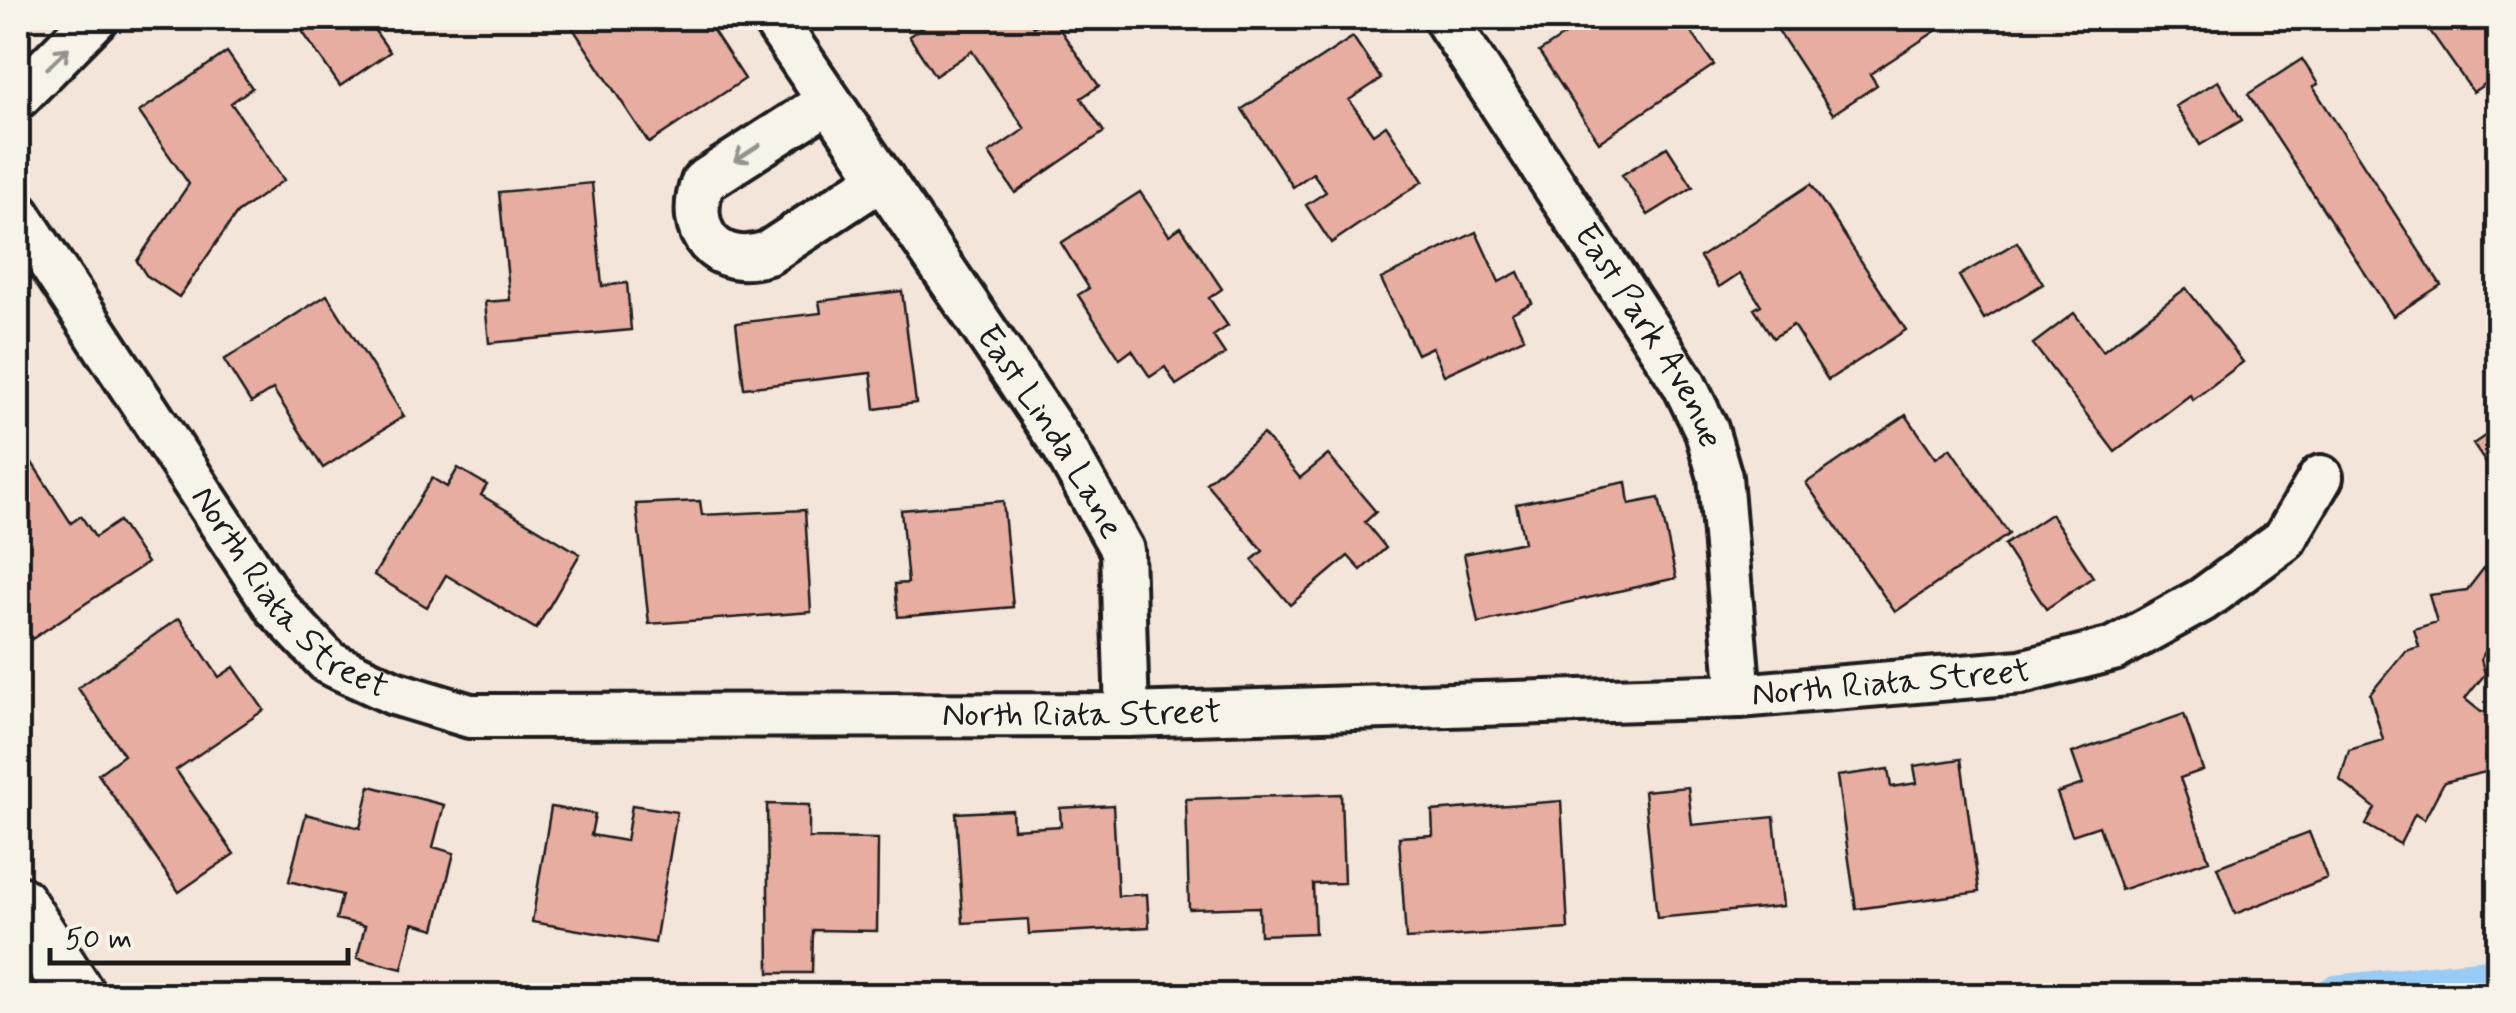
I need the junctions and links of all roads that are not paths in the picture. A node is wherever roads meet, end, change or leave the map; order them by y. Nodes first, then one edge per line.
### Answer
1 (96, 18) edge
2 (772, 18) edge
3 (1456, 22) edge
4 (18, 97) edge
5 (829, 101) junction
6 (882, 178) junction
7 (18, 214) edge
8 (2320, 477) dead end
9 (1739, 696) junction
10 (1127, 715) junction
11 (18, 904) edge
12 (78, 996) edge

4 -> 1 street
2 - 5 street, East Linda Lane
3 - 9 street, East Park Avenue
5 - 6 street, East Linda Lane
5 -> 6 street
6 - 10 street, East Linda Lane
7 - 10 street, North Riata Street
8 - 9 street, North Riata Street
9 - 10 street, North Riata Street
11 - 12 main road

